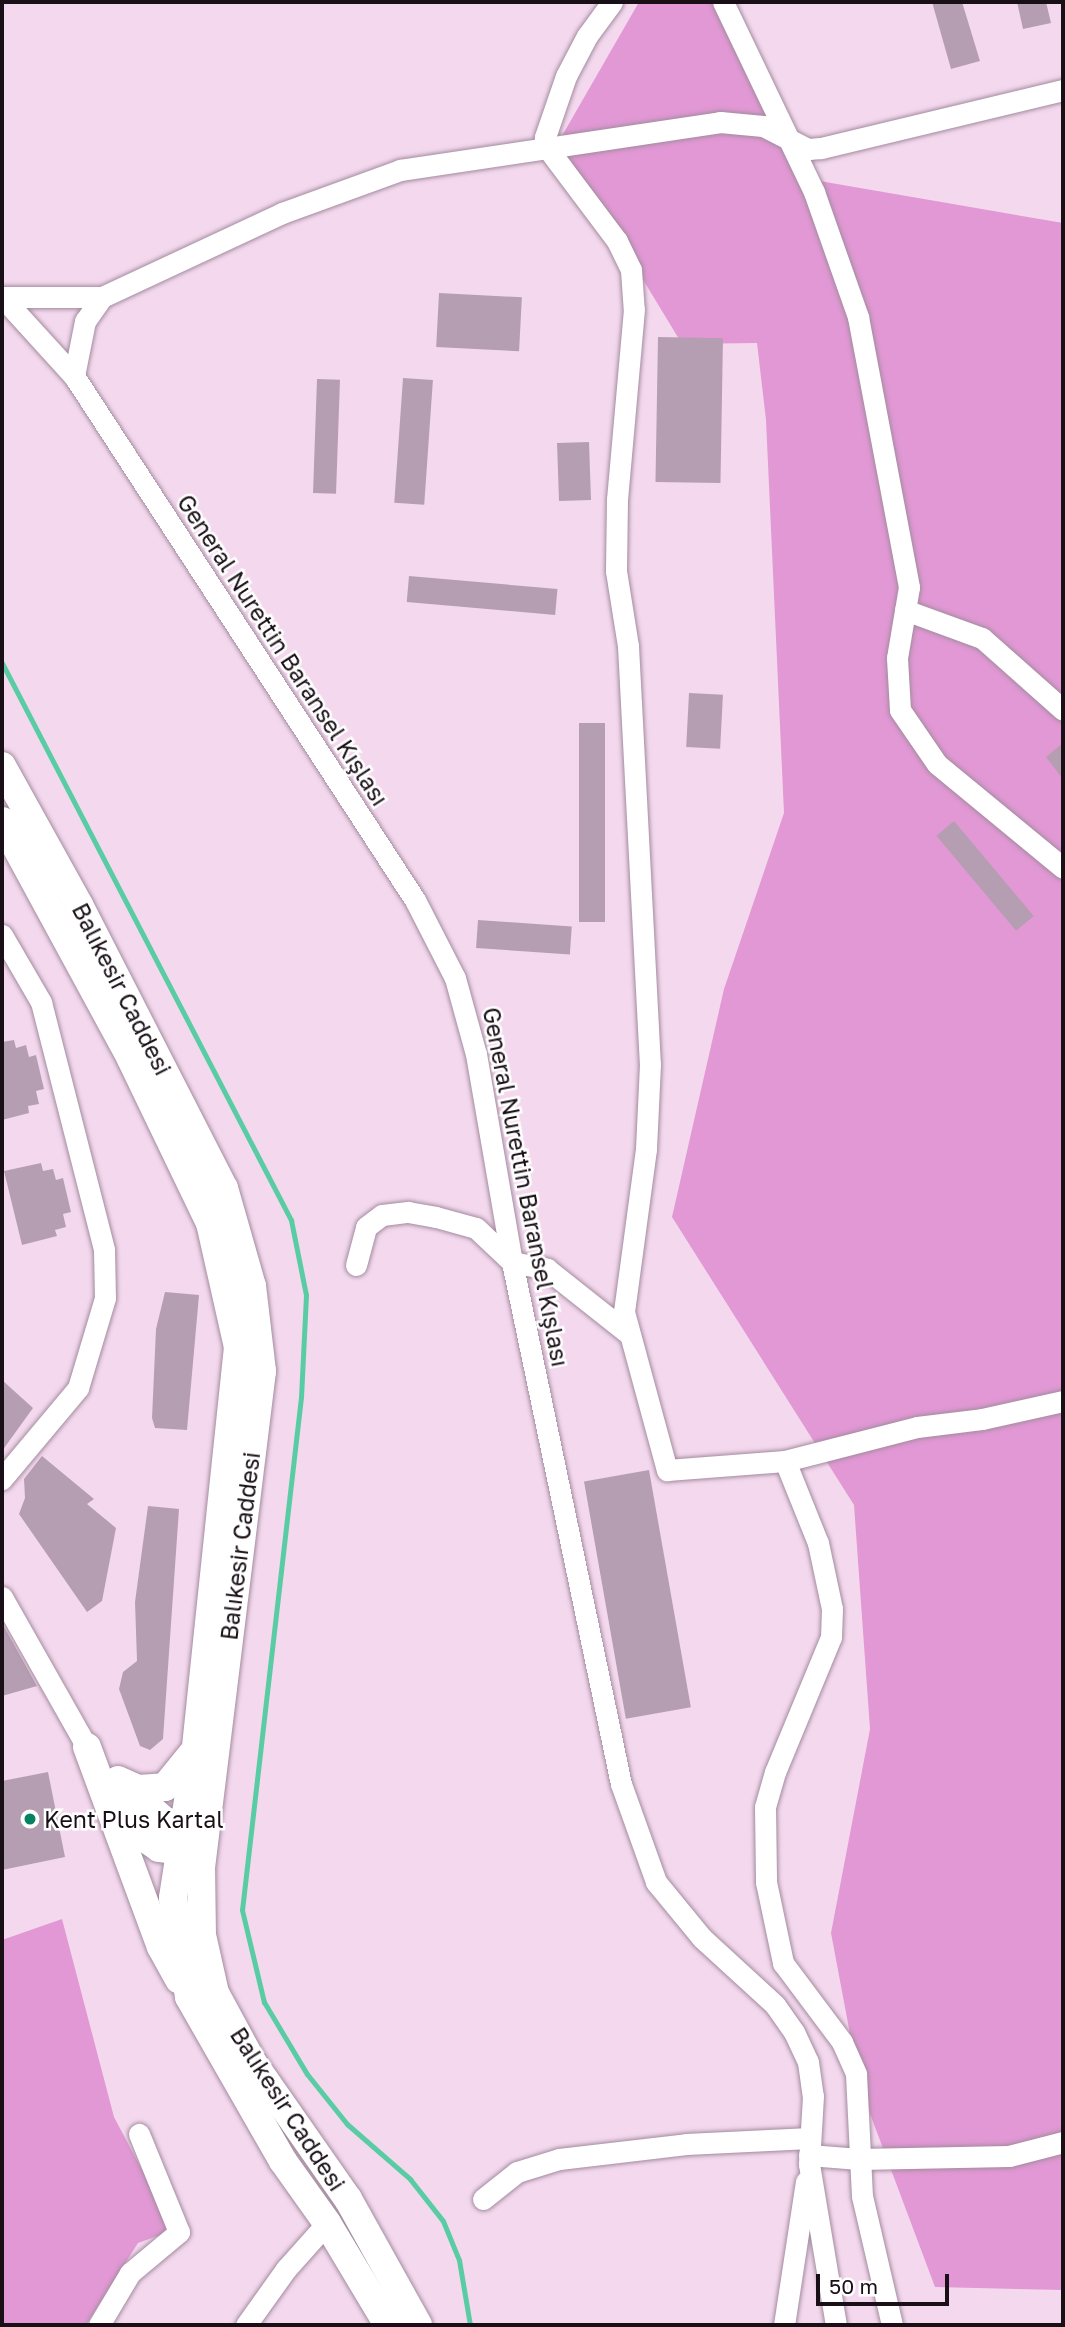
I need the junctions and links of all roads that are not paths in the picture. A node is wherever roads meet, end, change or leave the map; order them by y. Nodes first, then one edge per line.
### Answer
1 (612, 2) edge
2 (723, 2) edge
3 (1063, 90) edge
4 (789, 141) junction
5 (548, 149) junction
6 (2, 297) edge
7 (102, 297) junction
8 (75, 376) junction
9 (905, 610) junction
10 (1063, 710) edge
11 (2, 766) edge
12 (2, 821) edge
13 (1063, 868) edge
14 (2, 935) edge
15 (512, 1262) junction
16 (356, 1265) dead end
17 (629, 1334) junction
18 (1063, 1401) edge
19 (785, 1461) junction
20 (3, 1476) edge
21 (2, 1597) edge
22 (87, 1747) joint
23 (196, 1749) junction
24 (113, 1790) junction
25 (190, 1841) junction
26 (202, 1995) junction
27 (139, 2134) dead end
28 (1063, 2142) edge
29 (809, 2152) junction
30 (859, 2159) junction
31 (483, 2199) dead end
32 (327, 2222) junction
33 (99, 2325) edge
34 (246, 2325) edge
35 (388, 2325) edge
36 (418, 2325) edge
37 (784, 2325) edge
38 (836, 2325) edge
39 (892, 2325) edge

1 - 5 street
2 - 4 street
3 - 4 street
4 - 5 street
4 - 9 street
5 - 7 street
5 - 17 street
6 - 7 street
6 - 8 street, General Nurettin Baransel Kışlası
7 - 8 street
8 - 15 street, General Nurettin Baransel Kışlası
9 - 10 street
9 - 13 street
11 - 25 main road, Balıkesir Caddesi
12 - 23 main road, Balıkesir Caddesi
14 - 20 street
15 - 16 street
15 - 17 street
15 - 29 street, General Nurettin Baransel Kışlası
17 - 19 street
18 - 19 street
19 - 30 street
21 - 22 street
22 - 24 main road
23 - 24 main road
23 - 25 main road, Balıkesir Caddesi
24 - 25 main road
24 - 26 main road
25 - 26 main road, Balıkesir Caddesi
26 - 32 main road, Balıkesir Caddesi
26 - 36 main road, Balıkesir Caddesi
27 - 33 street
28 - 30 street
29 - 30 street
29 - 31 street
29 - 37 street, General Nurettin Baransel Kışlası
29 - 38 street, General Nurettin Baransel Kışlası
30 - 39 street
32 - 34 street
32 - 35 main road, Balıkesir Caddesi

